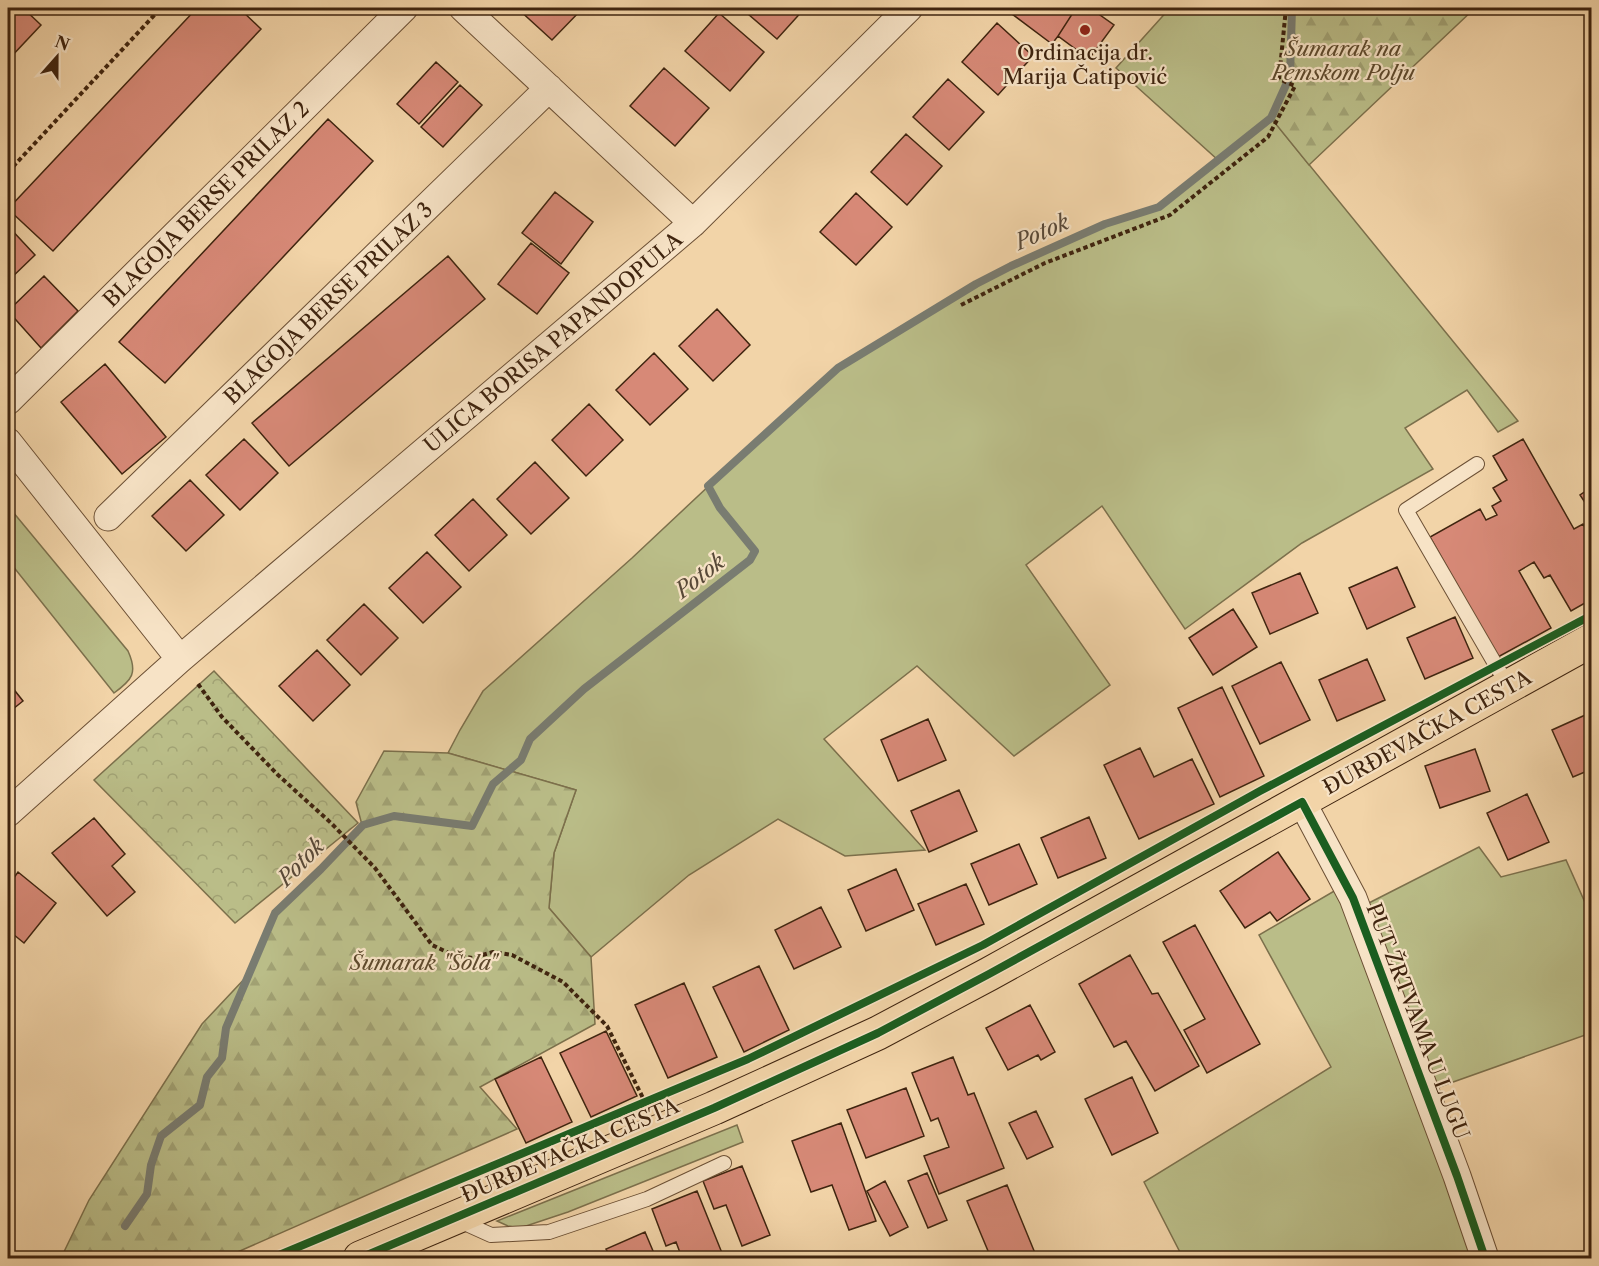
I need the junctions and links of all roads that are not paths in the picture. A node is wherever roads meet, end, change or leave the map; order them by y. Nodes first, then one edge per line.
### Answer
1 (404, 8) edge
2 (463, 8) edge
3 (909, 8) edge
4 (549, 88) junction
5 (693, 223) junction
6 (8, 401) edge
7 (8, 441) edge
8 (1478, 464) dead end
9 (108, 517) dead end
10 (1592, 640) edge
11 (180, 659) junction
12 (1508, 686) junction
13 (1302, 801) junction
14 (8, 813) edge
15 (724, 1163) dead end
16 (455, 1219) junction
17 (360, 1258) edge
18 (1485, 1258) edge

1 - 6 street, BLAGOJA BERSE PRILAZ 2
2 - 4 street
3 - 5 street, ULICA BORISA PAPANDOPULA
4 - 5 street
4 - 9 street, BLAGOJA BERSE PRILAZ 3
5 - 11 street, ULICA BORISA PAPANDOPULA
7 - 11 street
8 - 12 lane
10 - 12 main road, ĐURĐEVAČKA CESTA
11 - 14 street, ULICA BORISA PAPANDOPULA
12 - 13 main road, ĐURĐEVAČKA CESTA
13 - 16 main road, ĐURĐEVAČKA CESTA
13 - 18 street, PUT ŽRTVAMA U LUGU
15 - 16 lane, ĐURĐEVAČKA CESTA
16 - 17 main road, ĐURĐEVAČKA CESTA

